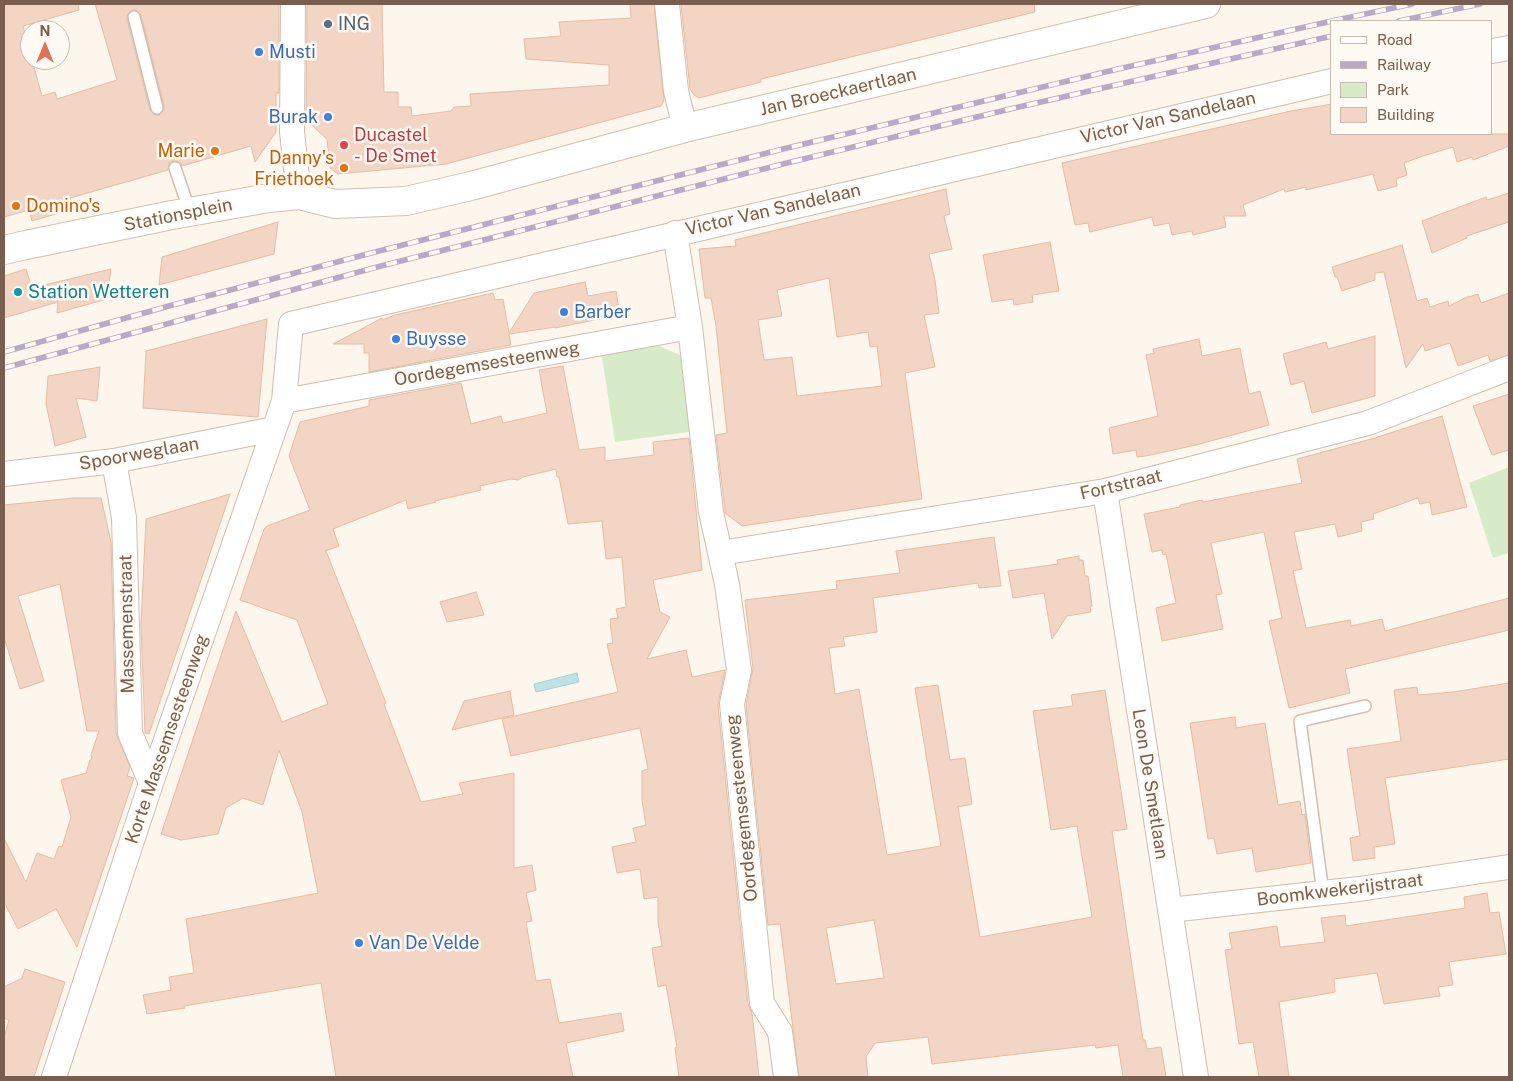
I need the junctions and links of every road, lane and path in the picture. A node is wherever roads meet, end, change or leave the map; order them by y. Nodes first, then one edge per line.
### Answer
1 (293, 4) edge
2 (667, 4) edge
3 (1206, 4) edge
4 (134, 17) dead end
5 (1509, 48) edge
6 (1493, 51) edge
7 (1330, 81) edge
8 (157, 108) dead end
9 (685, 128) junction
10 (175, 168) dead end
11 (471, 186) joint
12 (299, 195) junction
13 (190, 212) junction
14 (675, 233) junction
15 (4, 250) edge
16 (690, 327) junction
17 (1509, 368) edge
18 (284, 401) junction
19 (274, 429) junction
20 (114, 461) junction
21 (4, 474) edge
22 (1105, 491) junction
23 (721, 553) junction
24 (1365, 706) dead end
25 (152, 784) junction
26 (1509, 867) edge
27 (1323, 892) junction
28 (1170, 910) junction
29 (54, 1077) edge
30 (786, 1077) edge
31 (1196, 1077) edge

1 - 12 street
2 - 9 street
3 - 9 main road, Jan Broeckaertlaan
4 - 8 lane
5 - 6 street
7 - 14 street, Victor Van Sandelaan
9 - 11 main road, Jan Broeckaertlaan
10 - 13 lane
11 - 12 main road, Stationsplein
12 - 13 main road, Stationsplein
13 - 15 main road, Stationsplein
14 - 16 street, Oordegemsesteenweg
14 - 18 street, Victor Van Sandelaan
16 - 18 street, Oordegemsesteenweg
16 - 23 street, Oordegemsesteenweg
17 - 22 street, Fortstraat
18 - 19 street, Korte Massemsesteenweg
19 - 20 street, Spoorweglaan
19 - 25 street, Korte Massemsesteenweg
20 - 21 street, Spoorweglaan
20 - 25 street, Massemenstraat
22 - 23 street, Fortstraat
22 - 28 street, Leon De Smetlaan
23 - 30 street, Oordegemsesteenweg
24 - 27 lane
25 - 29 street, Korte Massemsesteenweg
26 - 27 street, Boomkwekerijstraat
27 - 28 street, Boomkwekerijstraat
28 - 31 street, Leon De Smetlaan

